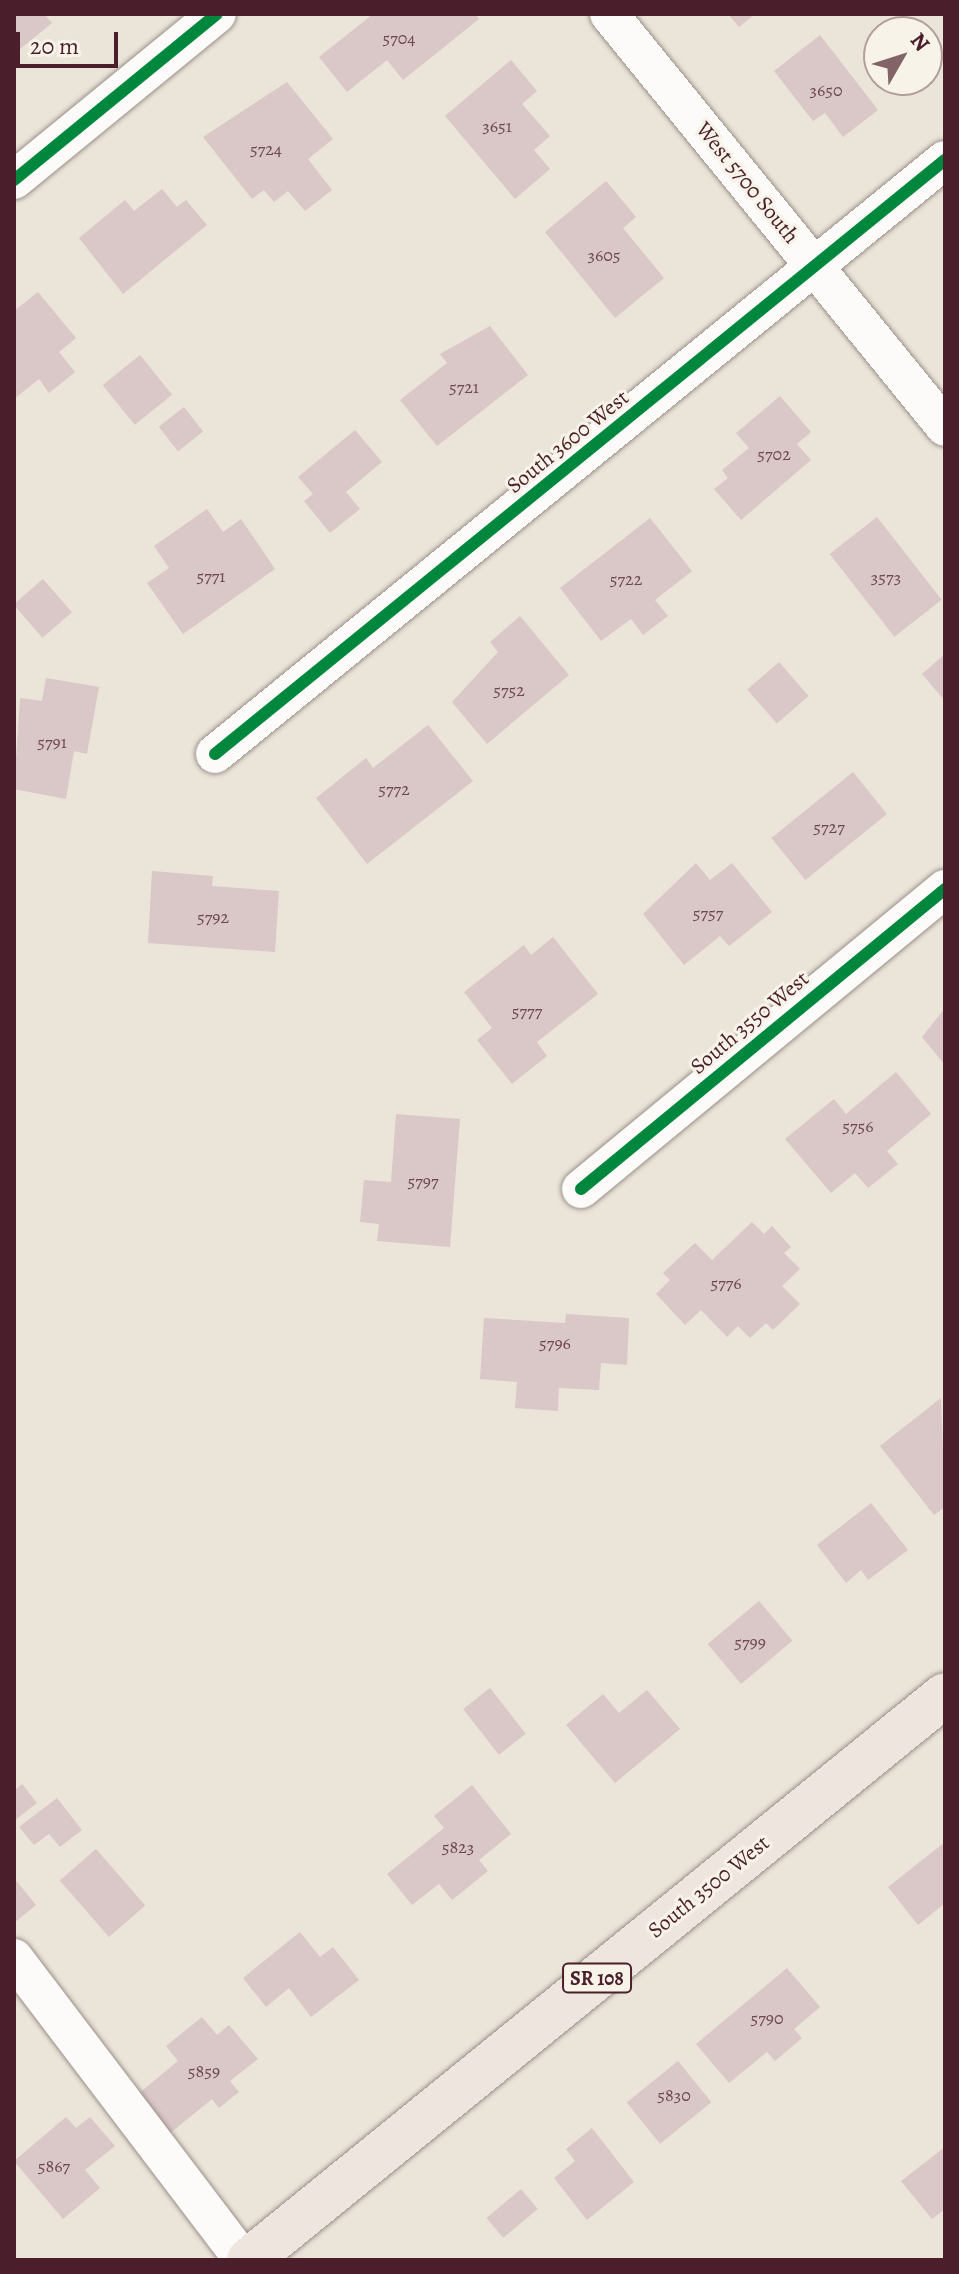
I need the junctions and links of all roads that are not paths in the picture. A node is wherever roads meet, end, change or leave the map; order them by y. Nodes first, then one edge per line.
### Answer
1 (217, 14) edge
2 (609, 14) edge
3 (945, 160) edge
4 (14, 180) edge
5 (815, 266) junction
6 (945, 427) edge
7 (215, 754) dead end
8 (945, 889) edge
9 (581, 1189) dead end
10 (945, 1695) edge
11 (14, 1958) edge
12 (246, 2260) edge

1 - 4 street
2 - 5 street, West 5700 South
3 - 5 street, South 3600 West
5 - 6 street, West 5700 South
5 - 7 street, South 3600 West
8 - 9 street, South 3550 West
10 - 12 main road, South 3500 West / SR 108
11 - 12 street

